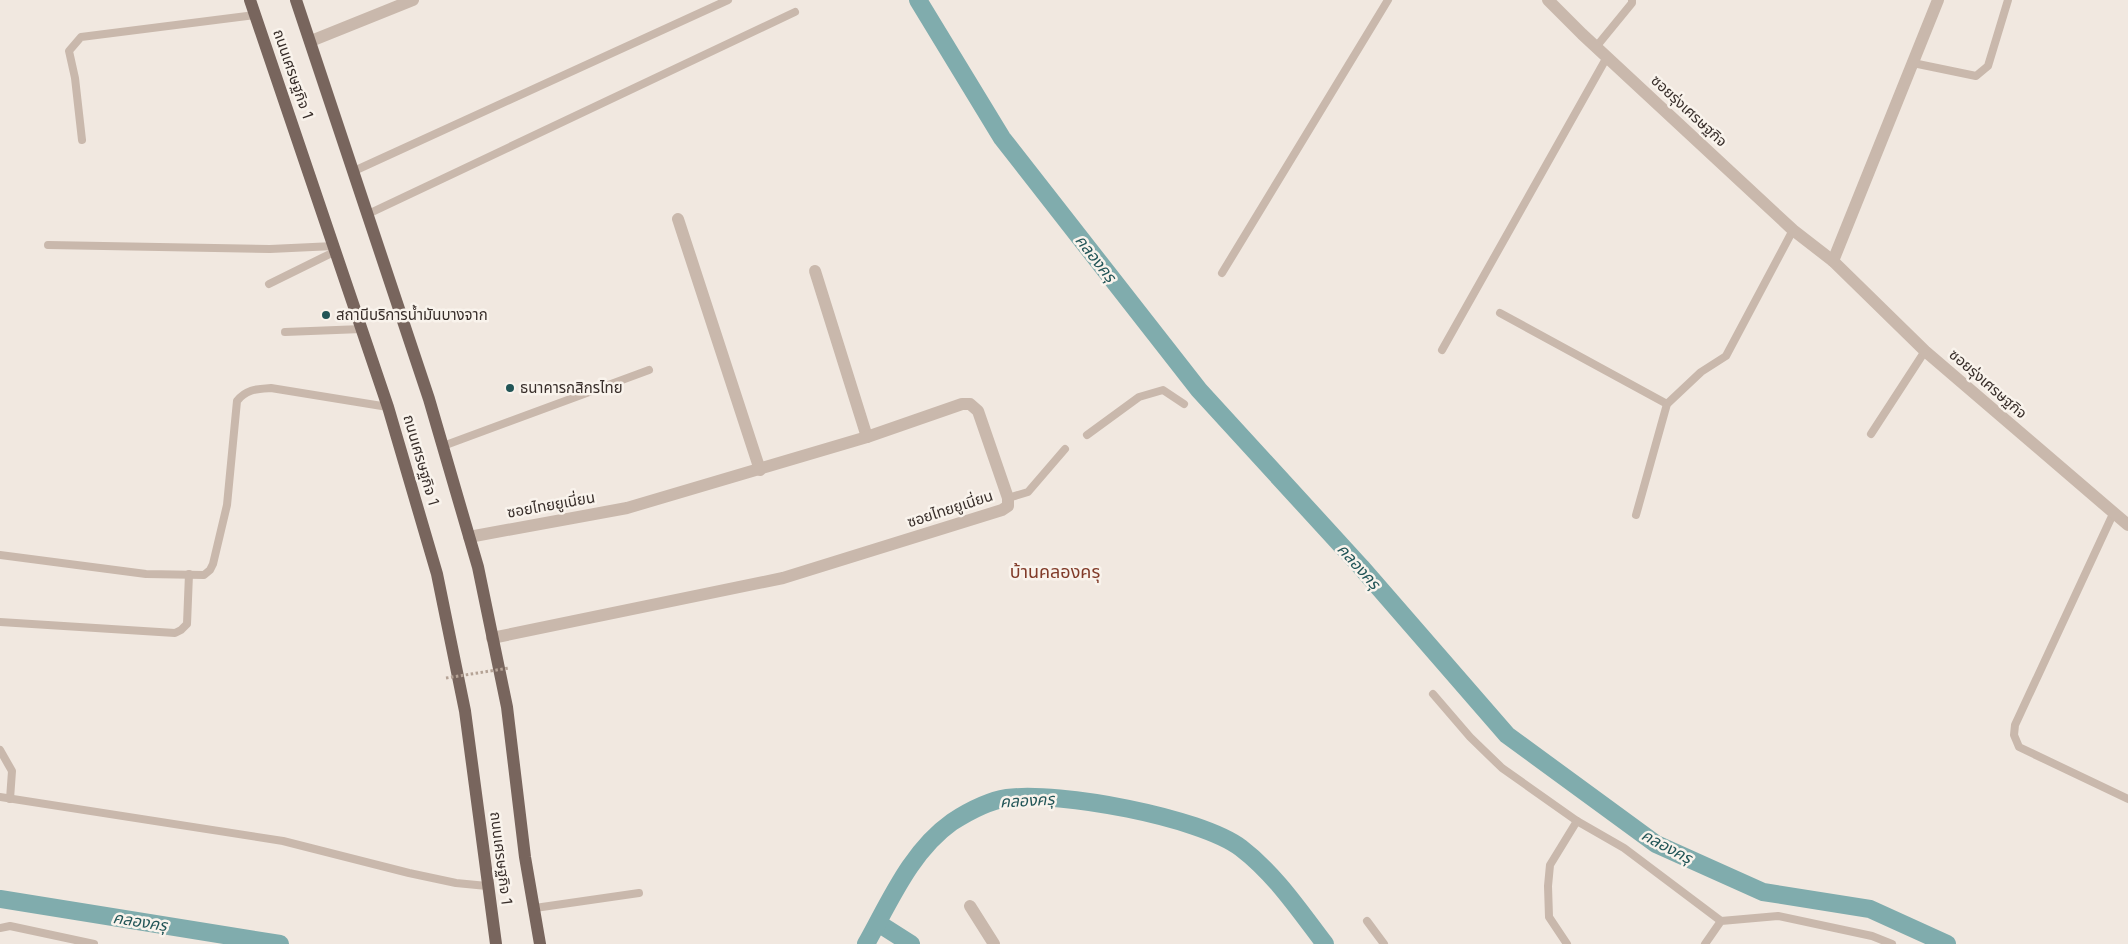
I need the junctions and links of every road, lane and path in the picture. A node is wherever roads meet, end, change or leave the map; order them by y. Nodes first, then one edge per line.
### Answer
1 (250, 0) edge
2 (296, 0) edge
3 (412, 0) edge
4 (728, 0) edge
5 (1388, 0) edge
6 (1548, 0) edge
7 (1632, 0) edge
8 (1938, 0) edge
9 (2008, 0) edge
10 (795, 12) dead end
11 (255, 16) junction
12 (311, 41) junction
13 (1596, 47) junction
14 (1607, 57) junction
15 (1913, 63) junction
16 (82, 140) dead end
17 (354, 171) junction
18 (368, 214) junction
19 (678, 219) dead end
20 (1793, 230) junction
21 (48, 245) dead end
22 (335, 248) junction
23 (1833, 261) junction
24 (815, 271) dead end
25 (1222, 273) dead end
26 (269, 284) dead end
27 (1500, 314) dead end
28 (362, 329) junction
29 (285, 332) dead end
30 (1442, 350) dead end
31 (1925, 351) junction
32 (649, 370) dead end
33 (1184, 404) dead end
34 (1666, 404) junction
35 (388, 407) junction
36 (1871, 434) dead end
37 (1087, 435) dead end
38 (867, 437) junction
39 (443, 446) junction
40 (1064, 449) dead end
41 (760, 470) junction
42 (1008, 498) junction
43 (2113, 514) junction
44 (1636, 515) dead end
45 (2128, 525) edge
46 (469, 537) junction
47 (0, 555) edge
48 (189, 574) junction
49 (0, 622) edge
50 (492, 638) junction
51 (509, 668) dead end
52 (446, 678) dead end
53 (1433, 694) dead end
54 (0, 750) edge
55 (0, 797) edge
56 (10, 799) junction
57 (2128, 800) edge
58 (1577, 821) junction
59 (488, 886) junction
60 (639, 893) dead end
61 (970, 906) dead end
62 (535, 908) junction
63 (1366, 921) dead end
64 (1721, 921) junction
65 (0, 928) edge
66 (94, 944) edge
67 (496, 944) edge
68 (540, 944) edge
69 (994, 944) edge
70 (1384, 944) edge
71 (1567, 944) edge
72 (1705, 944) edge
73 (1892, 944) edge

1 - 11 main road, ถนนเศรษฐกิจ 1
2 - 12 main road, ถนนเศรษฐกิจ 1
3 - 12 street
4 - 17 lane
5 - 25 lane
6 - 13 street, ซอยรุ่งเศรษฐกิจ
7 - 13 lane
8 - 15 street
9 - 15 lane
10 - 18 lane
11 - 16 lane
11 - 22 main road, ถนนเศรษฐกิจ 1
12 - 17 main road, ถนนเศรษฐกิจ 1
13 - 14 street, ซอยรุ่งเศรษฐกิจ
14 - 20 street, ซอยรุ่งเศรษฐกิจ
14 - 30 lane
15 - 23 street
17 - 18 main road, ถนนเศรษฐกิจ 1
18 - 39 main road, ถนนเศรษฐกิจ 1
19 - 41 street
20 - 23 street, ซอยรุ่งเศรษฐกิจ
20 - 34 lane
21 - 22 lane
22 - 26 lane
22 - 28 main road, ถนนเศรษฐกิจ 1
23 - 31 street, ซอยรุ่งเศรษฐกิจ
24 - 38 street
27 - 34 lane
28 - 29 lane
28 - 35 main road, ถนนเศรษฐกิจ 1
31 - 36 lane
31 - 43 street, ซอยรุ่งเศรษฐกิจ
32 - 39 lane
33 - 37 lane
34 - 44 lane
35 - 48 lane
35 - 59 main road, ถนนเศรษฐกิจ 1
38 - 41 street, ซอยไทยยูเนี่ยน
38 - 42 street, ซอยไทยยูเนี่ยน
39 - 46 main road, ถนนเศรษฐกิจ 1
40 - 42 lane
41 - 46 street, ซอยไทยยูเนี่ยน
42 - 50 street, ซอยไทยยูเนี่ยน
43 - 45 street, ซอยรุ่งเศรษฐกิจ
43 - 57 lane
46 - 50 main road, ถนนเศรษฐกิจ 1
47 - 48 lane
48 - 49 lane
50 - 62 main road, ถนนเศรษฐกิจ 1
51 - 52 path, bridge
53 - 58 lane
54 - 56 lane
55 - 56 lane
56 - 59 lane
58 - 64 lane
58 - 71 lane
59 - 67 main road, ถนนเศรษฐกิจ 1
60 - 62 lane
61 - 69 street
62 - 68 main road, ถนนเศรษฐกิจ 1
63 - 70 lane
64 - 72 lane
64 - 73 lane
65 - 66 lane

